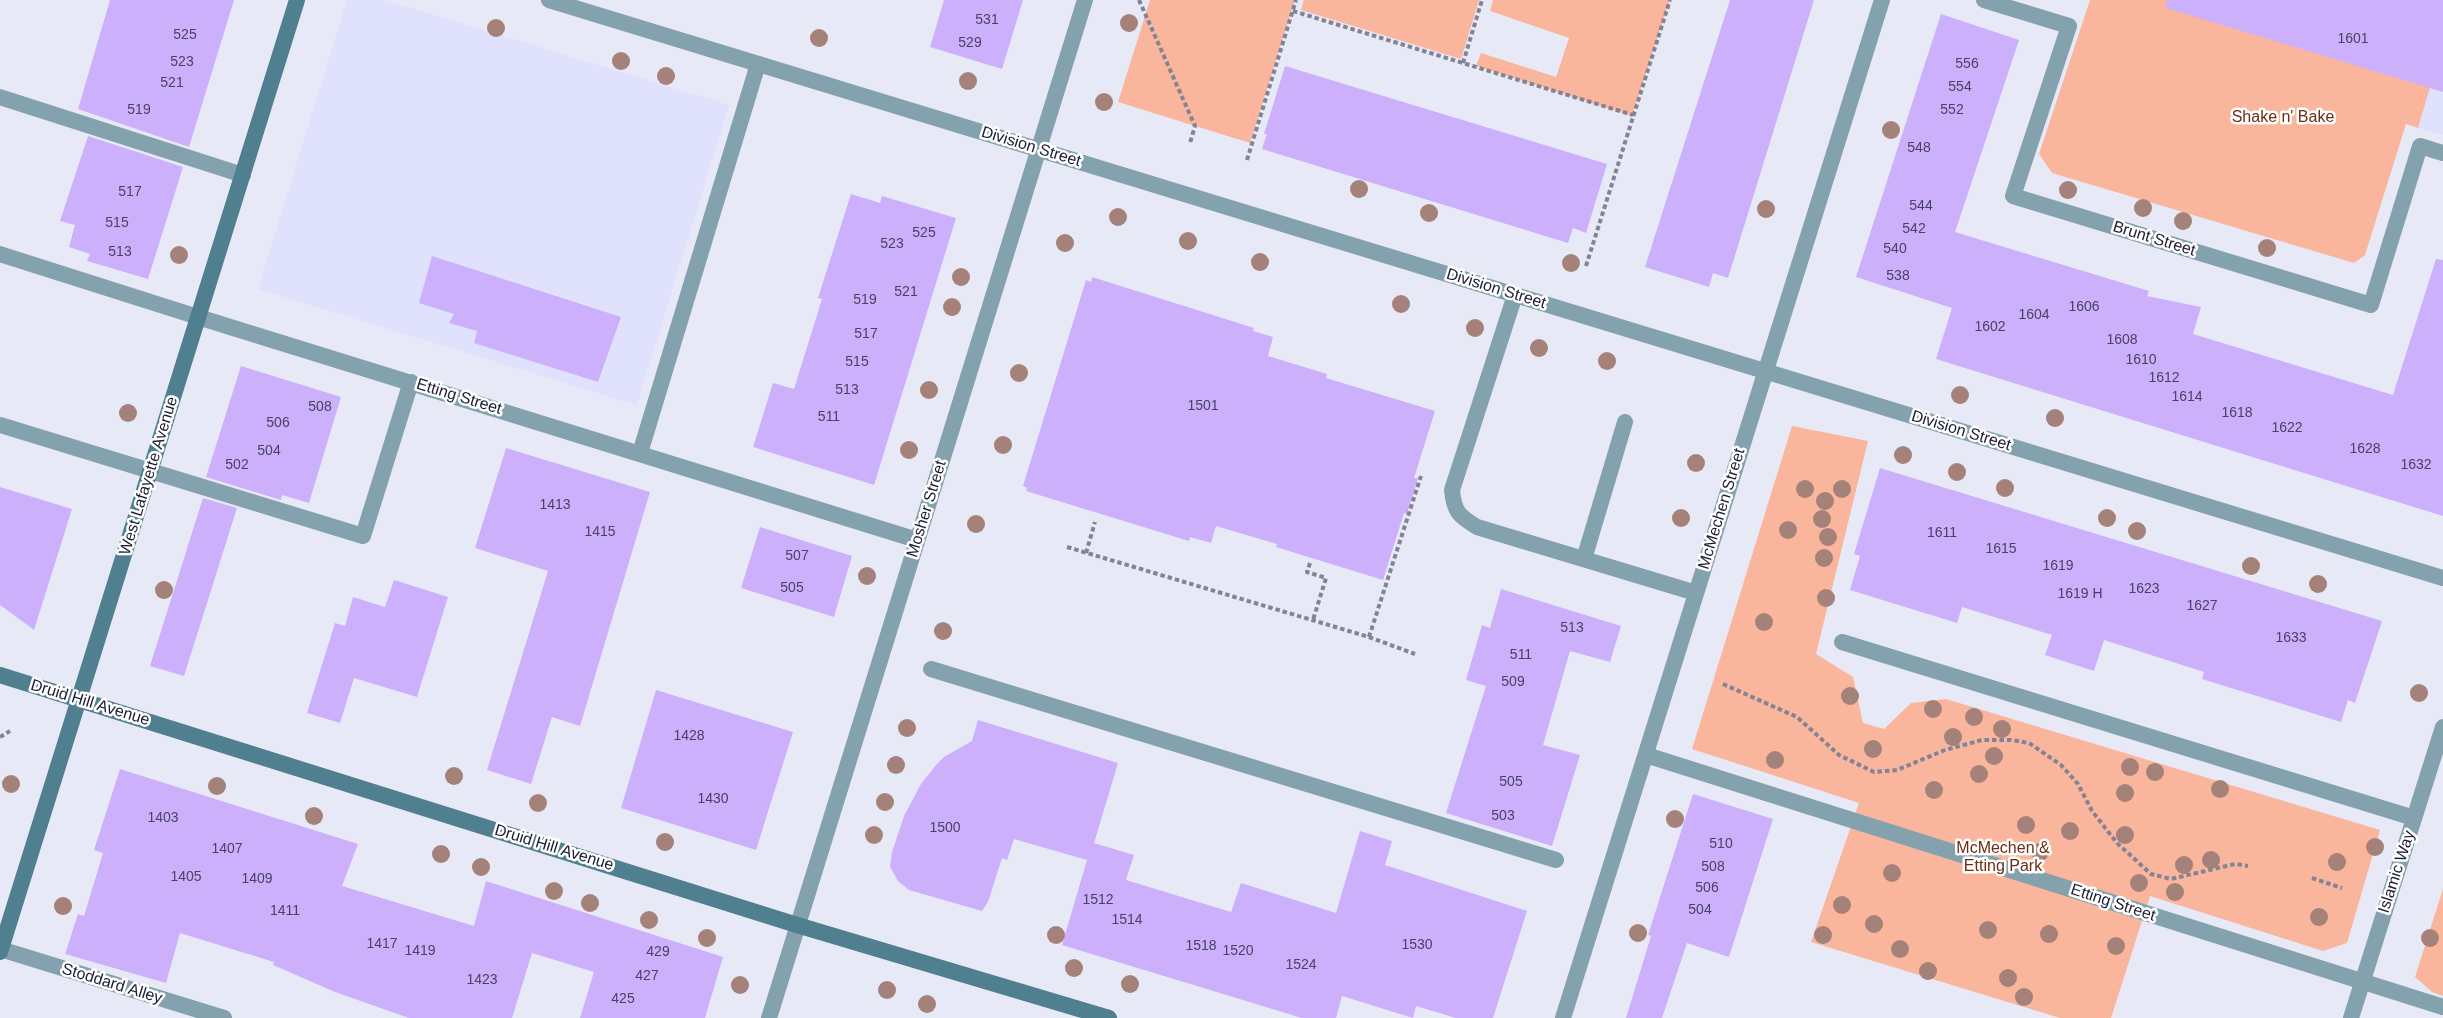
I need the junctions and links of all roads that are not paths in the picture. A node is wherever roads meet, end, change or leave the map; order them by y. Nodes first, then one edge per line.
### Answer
1 (297, 0) edge
2 (549, 0) edge
3 (1085, 0) edge
4 (1882, 0) edge
5 (1984, 0) edge
6 (758, 64) junction
7 (0, 97) edge
8 (1039, 149) junction
9 (2443, 153) edge
10 (243, 175) junction
11 (0, 254) edge
12 (1515, 295) junction
13 (198, 317) junction
14 (1765, 372) junction
15 (411, 382) junction
16 (1625, 422) dead end
17 (0, 425) edge
18 (640, 453) junction
19 (150, 470) junction
20 (917, 540) junction
21 (1584, 559) junction
22 (2443, 578) edge
23 (1696, 593) junction
24 (1842, 642) dead end
25 (931, 669) dead end
26 (0, 675) edge
27 (79, 700) junction
28 (2443, 727) edge
29 (1646, 754) junction
30 (2414, 818) junction
31 (1556, 860) dead end
32 (797, 925) junction
33 (0, 950) edge
34 (2362, 982) junction
35 (2443, 1007) edge
36 (224, 1018) edge
37 (769, 1018) edge
38 (1109, 1018) edge
39 (1563, 1018) edge
40 (2351, 1018) edge

1 - 10 main road, West Lafayette Avenue
2 - 6 street, Division Street
3 - 8 street, Mosher Street
4 - 14 street, McMechen Street
5 - 9 street, Brunt Street
6 - 8 street, Division Street
6 - 18 street
7 - 10 street
8 - 12 street, Division Street
8 - 20 street, Mosher Street
10 - 13 main road, West Lafayette Avenue
11 - 13 street, Etting Street
12 - 14 street, Division Street
12 - 21 street
13 - 15 street, Etting Street
13 - 19 main road, West Lafayette Avenue
14 - 22 street, Division Street
14 - 23 street, McMechen Street
15 - 18 street, Etting Street
15 - 19 street
16 - 21 street
17 - 19 street
18 - 20 street, Etting Street
19 - 27 main road, West Lafayette Avenue
20 - 32 street, Mosher Street
21 - 23 street
23 - 29 street, McMechen Street
24 - 30 street
25 - 31 street
26 - 27 main road, Druid Hill Avenue
27 - 32 main road, Druid Hill Avenue
27 - 33 main road, West Lafayette Avenue
28 - 30 street, Islamic Way
29 - 34 street, Etting Street
29 - 39 street, McMechen Street
30 - 34 street, Islamic Way
32 - 37 street, Mosher Street
32 - 38 main road, Druid Hill Avenue
33 - 36 street, Stoddard Alley
34 - 35 street, Etting Street
34 - 40 street, Islamic Way

